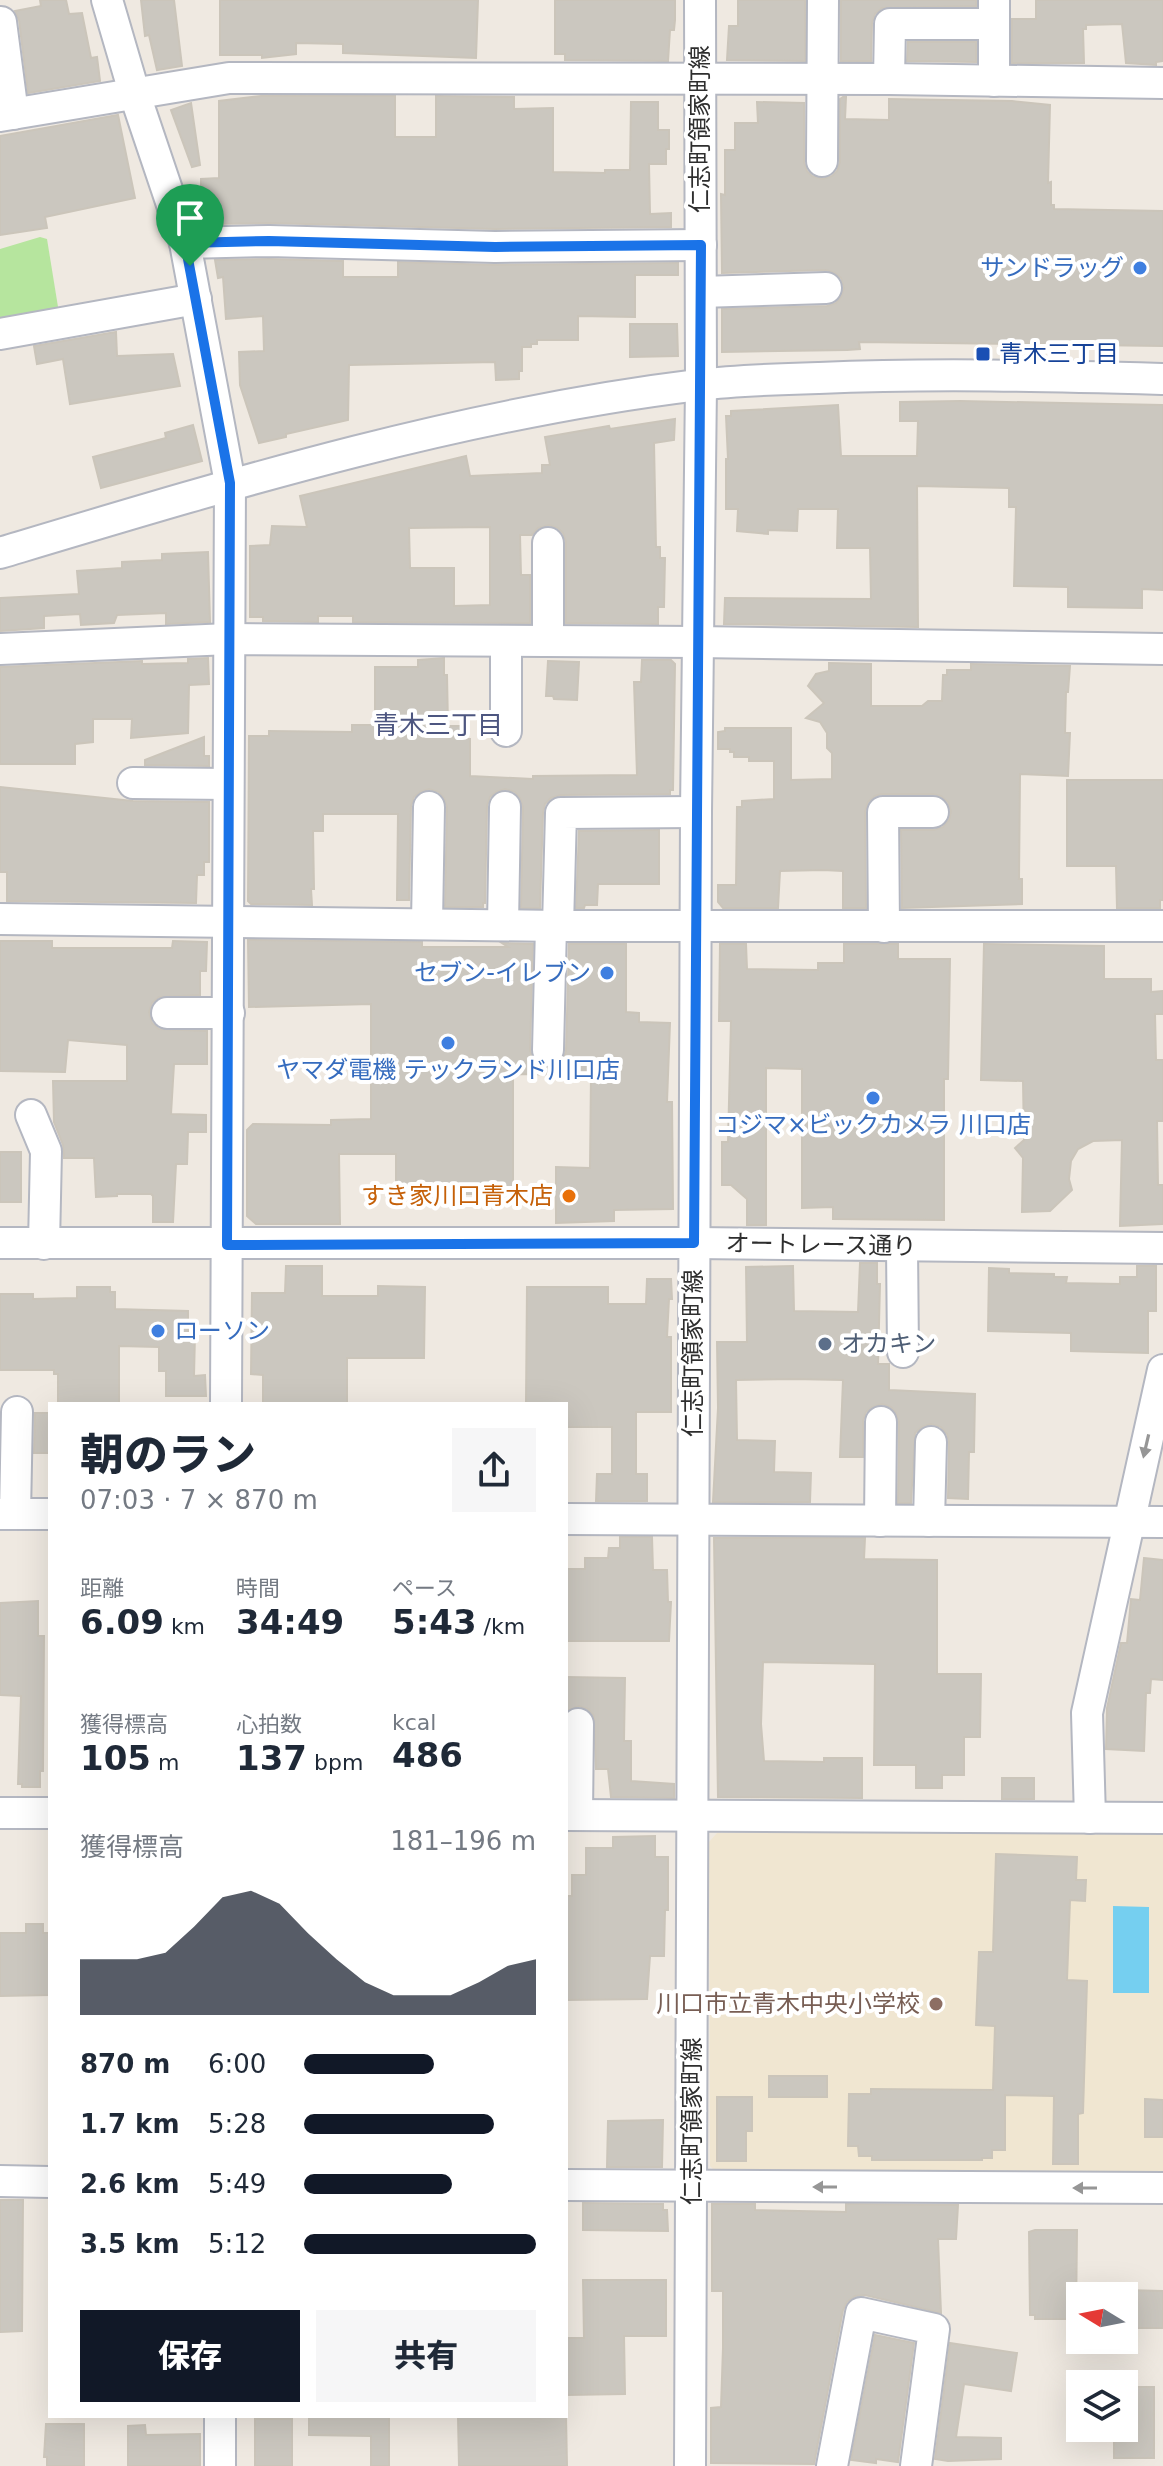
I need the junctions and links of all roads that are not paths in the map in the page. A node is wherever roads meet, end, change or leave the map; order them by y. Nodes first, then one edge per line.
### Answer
1 (107, 0) edge
2 (700, 0) edge
3 (823, 0) edge
4 (994, 12) edge
5 (1, 22) edge
6 (889, 79) junction
7 (700, 80) junction
8 (823, 81) junction
9 (994, 81) junction
10 (1163, 83) edge
11 (134, 92) junction
12 (7, 115) edge
13 (822, 161) dead end
14 (185, 243) junction
15 (701, 245) junction
16 (826, 288) dead end
17 (701, 292) junction
18 (196, 299) junction
19 (0, 334) edge
20 (1163, 379) edge
21 (701, 385) junction
22 (230, 483) junction
23 (548, 543) dead end
24 (0, 553) edge
25 (229, 639) junction
26 (506, 641) junction
27 (548, 641) junction
28 (697, 642) junction
29 (0, 649) edge
30 (1163, 649) edge
31 (506, 731) dead end
32 (133, 783) dead end
33 (228, 784) junction
34 (429, 807) dead end
35 (505, 807) dead end
36 (696, 812) junction
37 (933, 812) dead end
38 (0, 919) edge
39 (229, 923) junction
40 (427, 923) junction
41 (503, 925) junction
42 (696, 925) junction
43 (555, 926) junction
44 (1163, 926) edge
45 (884, 927) junction
46 (167, 1013) dead end
47 (229, 1013) junction
48 (548, 1050) dead end
49 (31, 1115) dead end
50 (0, 1243) edge
51 (694, 1243) junction
52 (44, 1244) junction
53 (227, 1245) junction
54 (902, 1247) junction
55 (1163, 1248) edge
56 (903, 1352) dead end
57 (1163, 1370) edge
58 (226, 1402) edge
59 (17, 1412) dead end
60 (881, 1422) dead end
61 (931, 1442) dead end
62 (7, 1514) edge
63 (48, 1514) edge
64 (568, 1519) edge
65 (693, 1520) junction
66 (880, 1521) junction
67 (929, 1521) junction
68 (1129, 1522) junction
69 (1163, 1522) edge
70 (578, 1724) dead end
71 (0, 1813) edge
72 (48, 1813) edge
73 (572, 1815) edge
74 (693, 1815) junction
75 (1090, 1818) junction
76 (1163, 1818) edge
77 (0, 2181) edge
78 (48, 2182) edge
79 (568, 2185) edge
80 (692, 2186) junction
81 (1163, 2188) edge
82 (220, 2418) edge
83 (220, 2466) edge
84 (690, 2466) edge
85 (832, 2466) edge
86 (916, 2466) edge

1 - 11 street
2 - 7 street, 仁志町領家町線
3 - 8 street
4 - 6 street
4 - 9 street
5 - 12 street
6 - 8 street
6 - 9 street
7 - 8 street
7 - 11 street
7 - 15 street, 仁志町領家町線
8 - 13 street
9 - 10 street
11 - 12 street
11 - 14 street
14 - 15 street
14 - 18 street
15 - 17 street, 仁志町領家町線
16 - 17 street
17 - 21 street, 仁志町領家町線
18 - 19 street
18 - 22 street
20 - 21 street
21 - 22 street
21 - 28 street, 仁志町領家町線
22 - 24 street
22 - 25 street
23 - 27 street
25 - 26 street
25 - 29 street
25 - 33 street
26 - 27 street
26 - 31 street
27 - 28 street
28 - 30 street
28 - 36 street, 仁志町領家町線
32 - 33 street
33 - 39 street
34 - 40 street
35 - 41 street
36 - 42 street, 仁志町領家町線
36 - 43 street
37 - 45 street
38 - 39 street
39 - 40 street
39 - 47 street
40 - 41 street
41 - 43 street
42 - 43 street
42 - 45 street
42 - 51 street, 仁志町領家町線
43 - 48 street
44 - 45 street
46 - 47 street
47 - 53 street
49 - 52 street
50 - 52 street, オートレース通り
51 - 53 street, オートレース通り
51 - 54 street, オートレース通り
51 - 65 street, 仁志町領家町線
52 - 53 street, オートレース通り
53 - 58 street
54 - 55 street, オートレース通り
54 - 56 street
57 -> 68 street
59 - 62 street
60 - 66 street
61 - 67 street
62 - 63 street
64 - 65 street
65 - 66 street
65 - 74 street, 仁志町領家町線
66 - 67 street
67 - 68 street
68 - 69 street
68 - 75 street
70 - 73 street
71 - 72 street
73 - 74 street
74 - 75 street
74 - 80 street, 仁志町領家町線
75 - 76 street
77 - 78 street
79 - 80 street
81 -> 80 street
80 - 84 street, 仁志町領家町線
82 - 83 street
85 - 86 street

